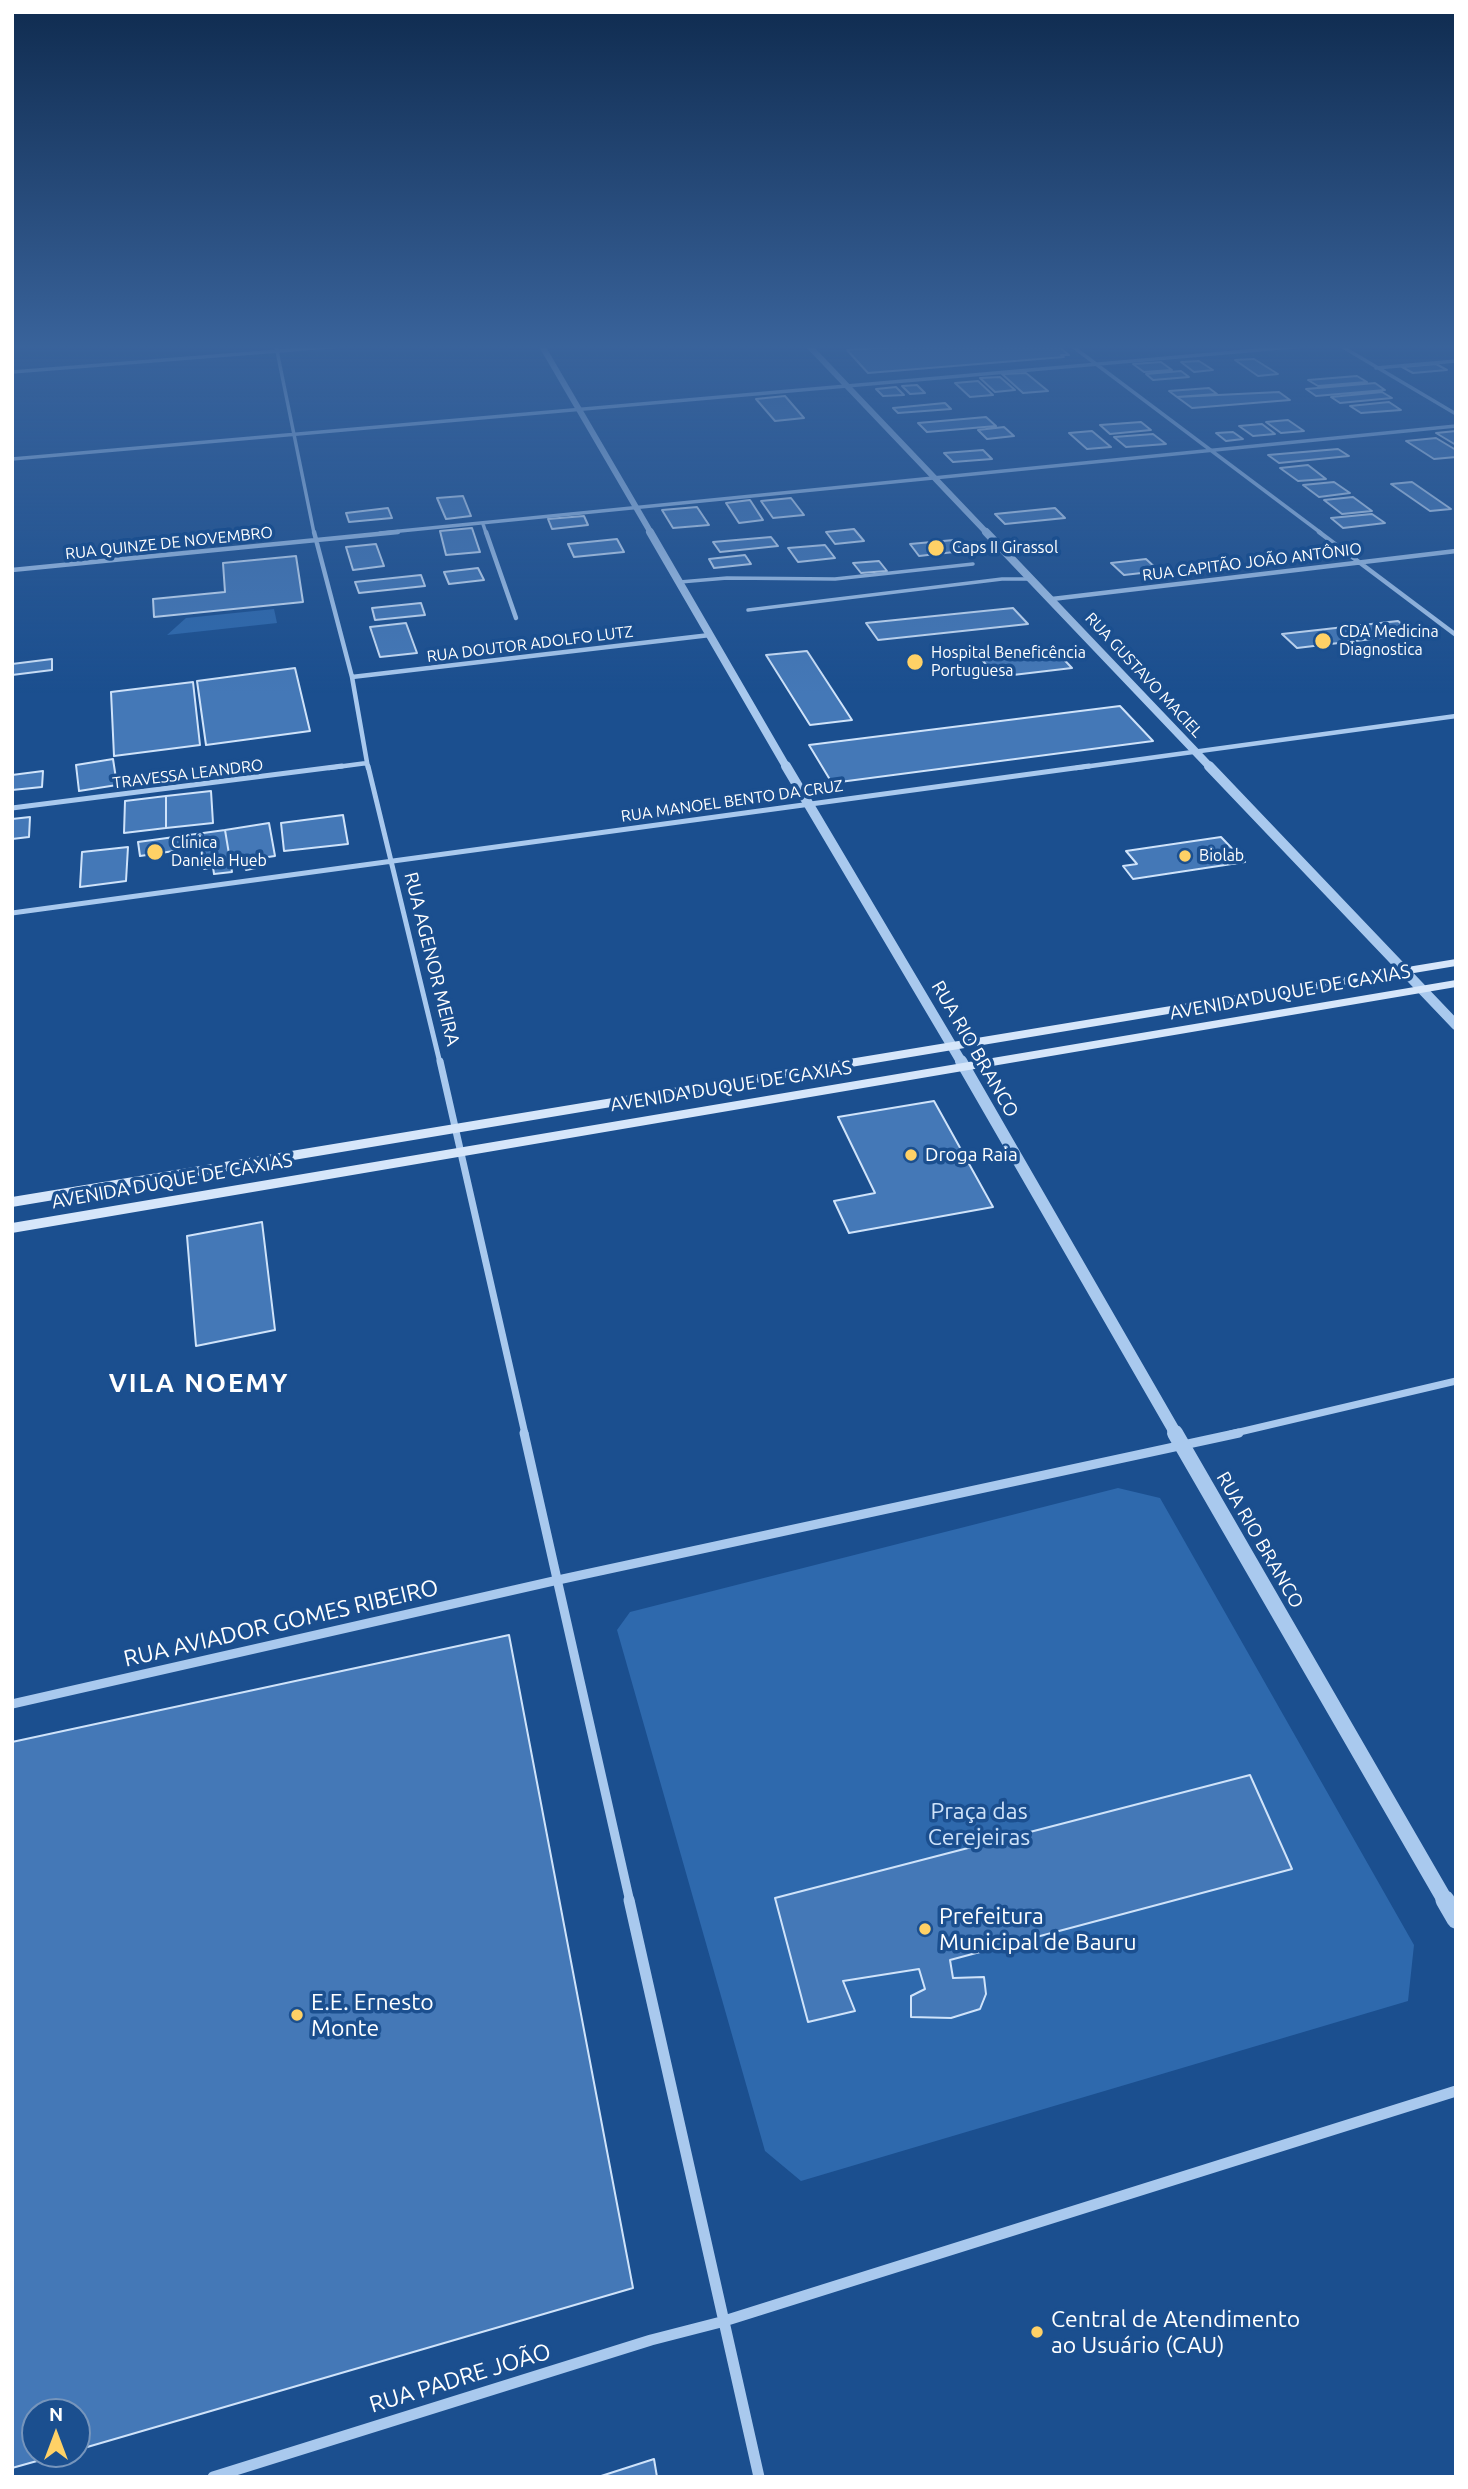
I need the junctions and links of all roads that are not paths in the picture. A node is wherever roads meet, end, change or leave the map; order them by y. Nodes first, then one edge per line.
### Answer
1 (300, 462) edge
2 (612, 462) edge
3 (919, 462) edge
4 (1101, 462) edge
5 (1226, 462) edge
6 (935, 479) junction
7 (639, 509) junction
8 (483, 524) junction
9 (316, 541) junction
10 (1456, 551) edge
11 (1358, 562) junction
12 (974, 564) dead end
13 (12, 570) edge
14 (1032, 579) junction
15 (680, 582) junction
16 (1052, 599) junction
17 (748, 610) dead end
18 (516, 618) dead end
19 (710, 635) junction
20 (1456, 635) edge
21 (352, 677) junction
22 (1456, 716) edge
23 (1192, 751) junction
24 (367, 763) junction
25 (807, 803) junction
26 (12, 808) edge
27 (390, 861) junction
28 (12, 913) edge
29 (1456, 962) edge
30 (1405, 971) junction
31 (1456, 983) edge
32 (1422, 989) junction
33 (1456, 1025) edge
34 (952, 1046) junction
35 (964, 1067) junction
36 (456, 1128) junction
37 (461, 1150) junction
38 (12, 1202) edge
39 (12, 1228) edge
40 (1456, 1381) edge
41 (1183, 1446) junction
42 (558, 1580) junction
43 (12, 1704) edge
44 (1456, 1919) edge
45 (1456, 2091) edge
46 (721, 2322) junction
47 (213, 2477) edge
48 (759, 2477) edge

1 - 9 street, RUA AGENOR MEIRA
2 - 7 street, RUA RIO BRANCO
3 - 6 street, RUA GUSTAVO MACIEL
4 - 6 street, RUA QUINZE DE NOVEMBRO
5 - 11 street
6 - 7 street, RUA QUINZE DE NOVEMBRO
6 - 14 street, RUA GUSTAVO MACIEL
7 - 8 street, RUA QUINZE DE NOVEMBRO
7 - 15 street, RUA RIO BRANCO
8 - 9 street, RUA QUINZE DE NOVEMBRO
8 - 18 street
9 - 13 street, RUA QUINZE DE NOVEMBRO
9 - 21 street, RUA AGENOR MEIRA
10 - 11 street, RUA CAPITÃO JOÃO ANTÔNIO
11 - 16 street, RUA CAPITÃO JOÃO ANTÔNIO
11 - 20 street
12 - 15 lane
14 - 16 street, RUA GUSTAVO MACIEL
14 - 17 lane
15 - 19 street, RUA RIO BRANCO
16 - 23 street, RUA GUSTAVO MACIEL
19 - 21 street, RUA DOUTOR ADOLFO LUTZ
19 - 25 street, RUA RIO BRANCO
21 - 24 street, RUA AGENOR MEIRA
22 - 23 street, RUA MANOEL BENTO DA CRUZ
23 - 25 street, RUA MANOEL BENTO DA CRUZ
23 - 30 street, RUA GUSTAVO MACIEL
24 - 26 street, TRAVESSA LEANDRO
24 - 27 street, RUA AGENOR MEIRA
25 - 27 street, RUA MANOEL BENTO DA CRUZ
25 - 34 street, RUA RIO BRANCO
27 - 28 street, RUA MANOEL BENTO DA CRUZ
27 - 36 street, RUA AGENOR MEIRA
29 - 30 main road, AVENIDA DUQUE DE CAXIAS
30 - 32 street, RUA GUSTAVO MACIEL
30 - 34 main road, AVENIDA DUQUE DE CAXIAS
31 - 32 main road, AVENIDA DUQUE DE CAXIAS
32 - 33 street, RUA GUSTAVO MACIEL
32 - 35 main road, AVENIDA DUQUE DE CAXIAS
34 - 35 street, RUA RIO BRANCO
34 - 36 main road, AVENIDA DUQUE DE CAXIAS
35 - 37 main road, AVENIDA DUQUE DE CAXIAS
35 - 41 street, RUA RIO BRANCO
36 - 37 street, RUA AGENOR MEIRA
36 - 38 main road, AVENIDA DUQUE DE CAXIAS
37 - 39 main road, AVENIDA DUQUE DE CAXIAS
37 - 42 street, RUA AGENOR MEIRA
40 - 41 street
41 - 42 street
41 - 44 street, RUA RIO BRANCO
42 - 43 street, RUA AVIADOR GOMES RIBEIRO
42 - 46 street
45 - 46 street
46 - 47 street, RUA PADRE JOÃO
46 - 48 street

